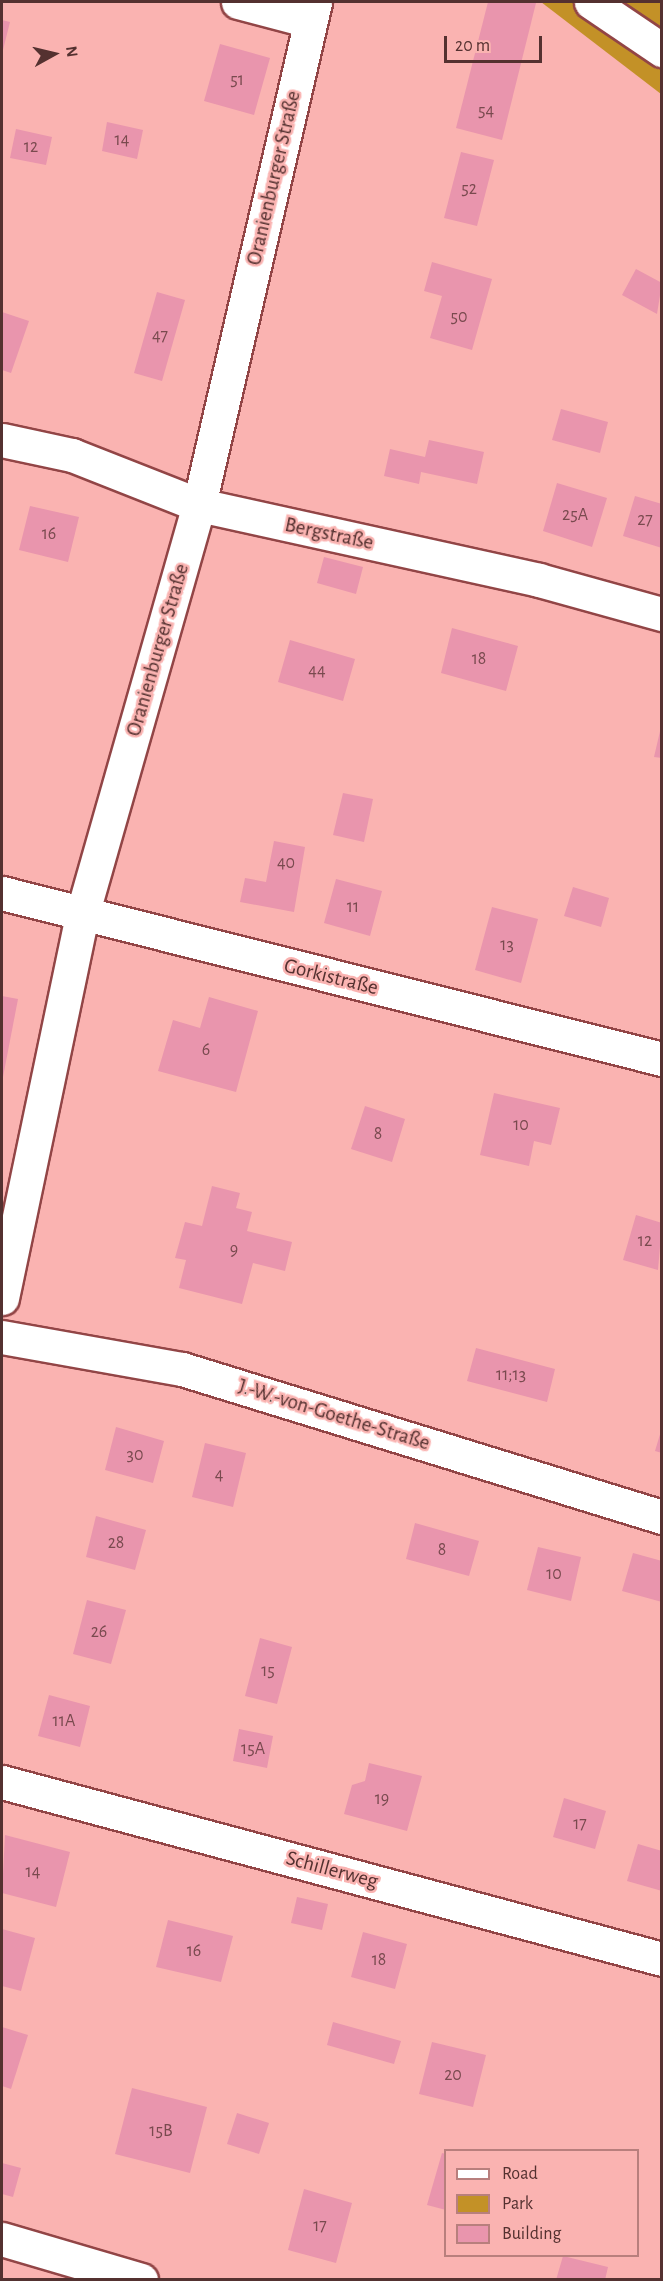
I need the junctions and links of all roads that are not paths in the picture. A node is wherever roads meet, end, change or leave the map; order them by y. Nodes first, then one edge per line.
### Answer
1 (238, 2) edge
2 (591, 2) edge
3 (313, 11) edge
4 (662, 50) edge
5 (2, 441) edge
6 (199, 505) junction
7 (662, 614) edge
8 (2, 893) edge
9 (82, 915) junction
10 (662, 1059) edge
11 (2, 1298) edge
12 (2, 1337) edge
13 (662, 1517) edge
14 (2, 1782) edge
15 (662, 1959) edge
16 (2, 2239) edge
17 (141, 2280) edge

1 - 3 street
2 - 4 street
3 - 6 street, Oranienburger Straße
5 - 6 street, Bergstraße
6 - 7 street, Bergstraße
6 - 9 street, Oranienburger Straße
8 - 9 street, Gorkistraße
9 - 10 street, Gorkistraße
9 - 11 street, Oranienburger Straße
12 - 13 street, J.-W.-von-Goethe-Straße
14 - 15 street, Schillerweg
16 - 17 street

